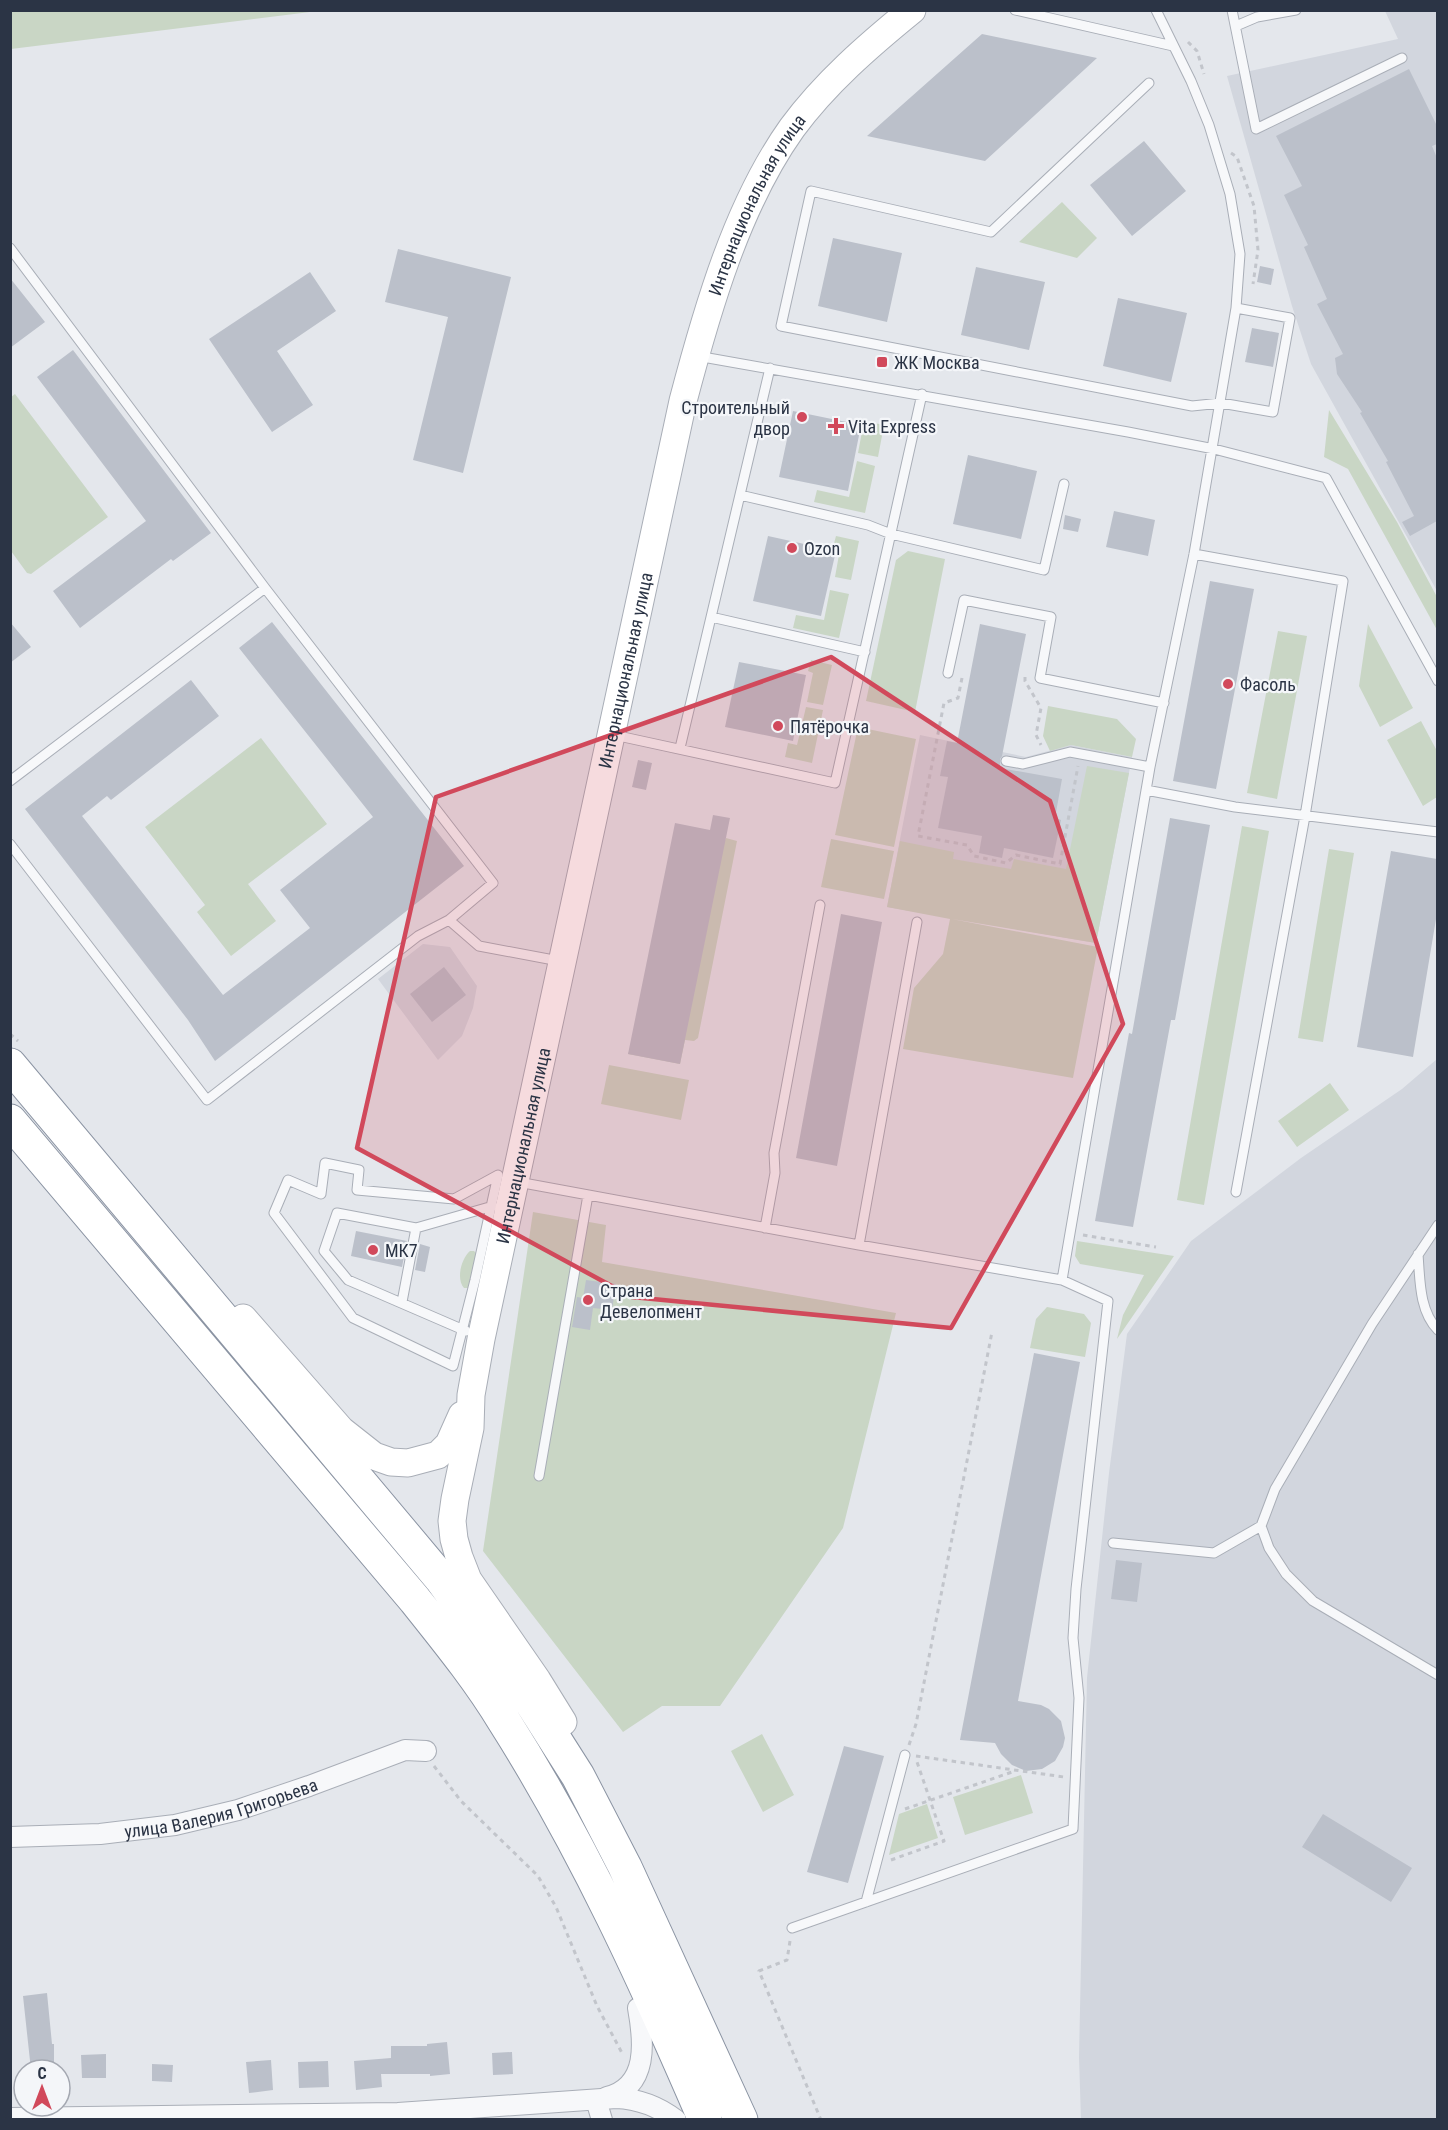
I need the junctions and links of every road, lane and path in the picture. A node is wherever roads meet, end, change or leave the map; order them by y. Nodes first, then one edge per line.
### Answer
1 (912, 10) edge
2 (1015, 10) edge
3 (1156, 10) edge
4 (1232, 10) edge
5 (1296, 10) edge
6 (1236, 26) junction
7 (1173, 46) junction
8 (1402, 58) dead end
9 (1149, 83) dead end
10 (10, 248) edge
11 (1236, 308) junction
12 (695, 356) junction
13 (770, 369) junction
14 (921, 394) junction
15 (1221, 403) junction
16 (1214, 449) junction
17 (1064, 484) dead end
18 (740, 495) junction
19 (891, 534) junction
20 (1194, 554) junction
21 (265, 588) junction
22 (711, 617) junction
23 (865, 652) junction
24 (948, 673) dead end
25 (1437, 681) edge
26 (1164, 703) junction
27 (611, 734) junction
28 (680, 748) junction
29 (1006, 761) dead end
30 (1150, 767) junction
31 (10, 781) edge
32 (1146, 790) junction
33 (1305, 816) junction
34 (1437, 832) edge
35 (10, 844) edge
36 (820, 905) dead end
37 (449, 920) junction
38 (917, 922) dead end
39 (562, 962) junction
40 (10, 1065) edge
41 (10, 1121) edge
42 (1236, 1192) dead end
43 (505, 1195) junction
44 (588, 1195) junction
45 (1437, 1225) edge
46 (416, 1228) junction
47 (765, 1228) junction
48 (859, 1245) junction
49 (1418, 1254) junction
50 (185, 1273) junction
51 (1062, 1280) junction
52 (402, 1302) junction
53 (1437, 1330) edge
54 (992, 1332) dead end
55 (472, 1334) junction
56 (471, 1395) junction
57 (539, 1476) dead end
58 (1261, 1526) junction
59 (1113, 1543) dead end
60 (416, 1600) junction
61 (1437, 1675) edge
62 (426, 1751) joint
63 (905, 1755) joint
64 (1018, 1771) junction
65 (1075, 1779) junction
66 (930, 1800) junction
67 (889, 1815) junction
68 (10, 1837) edge
69 (875, 1866) junction
70 (625, 1867) junction
71 (866, 1902) junction
72 (792, 1928) joint
73 (638, 2008) junction
74 (636, 2078) junction
75 (596, 2100) junction
76 (10, 2118) edge
77 (119, 2118) edge
78 (602, 2120) edge
79 (676, 2120) edge
80 (687, 2120) edge
81 (705, 2120) edge
82 (741, 2120) edge
83 (821, 2120) edge

1 - 12 street, Интернациональная улица
2 - 7 lane
3 - 7 lane
4 - 6 lane
5 - 6 lane
6 - 8 lane
7 - 11 lane
9 - 15 lane
10 - 21 lane
11 - 15 lane
11 - 15 lane
12 - 13 lane
12 - 27 street, Интернациональная улица
13 - 14 lane
13 - 18 lane
14 - 16 lane
14 - 19 lane
15 - 16 lane
16 - 20 lane
16 - 25 lane
17 - 19 lane
18 - 19 lane
18 - 22 lane
19 - 23 lane
20 - 26 lane
20 - 33 lane
21 - 31 lane
21 - 37 lane
22 - 23 lane
22 - 28 lane
23 - 28 lane
24 - 26 lane
26 - 30 lane
27 - 28 lane
27 - 39 street, Интернациональная улица
29 - 30 lane
30 - 32 lane
32 - 33 lane
32 - 51 lane
33 - 34 lane
33 - 42 lane
35 - 37 lane
36 - 47 lane
37 - 39 lane
38 - 48 lane
39 - 43 street, Интернациональная улица
40 - 50 highway
41 - 60 highway
43 - 44 lane
43 - 46 lane
43 - 55 street, Интернациональная улица
43 - 55 lane
44 - 47 lane
44 - 57 lane
45 - 49 lane
46 - 52 lane
46 - 52 lane
47 - 48 lane
48 - 51 lane
49 - 53 lane
49 - 58 lane
50 - 56 street
50 - 70 highway
51 - 65 lane
52 - 55 lane
54 - 63 path
55 - 56 street, Интернациональная улица
56 - 70 street
58 - 59 lane
58 - 61 lane
60 - 73 street
60 - 81 highway
62 - 68 street, улица Валерия Григорьева
62 - 74 path
63 - 67 lane
64 - 65 path
64 - 66 path
64 - 66 path
65 - 71 lane
66 - 67 path
66 - 69 path
67 - 69 lane
69 - 71 lane
70 - 82 highway
71 - 72 lane
72 - 83 path
73 - 74 street
73 - 80 street
74 - 75 street
75 - 77 street
75 - 78 street
75 - 79 street
76 - 77 street

